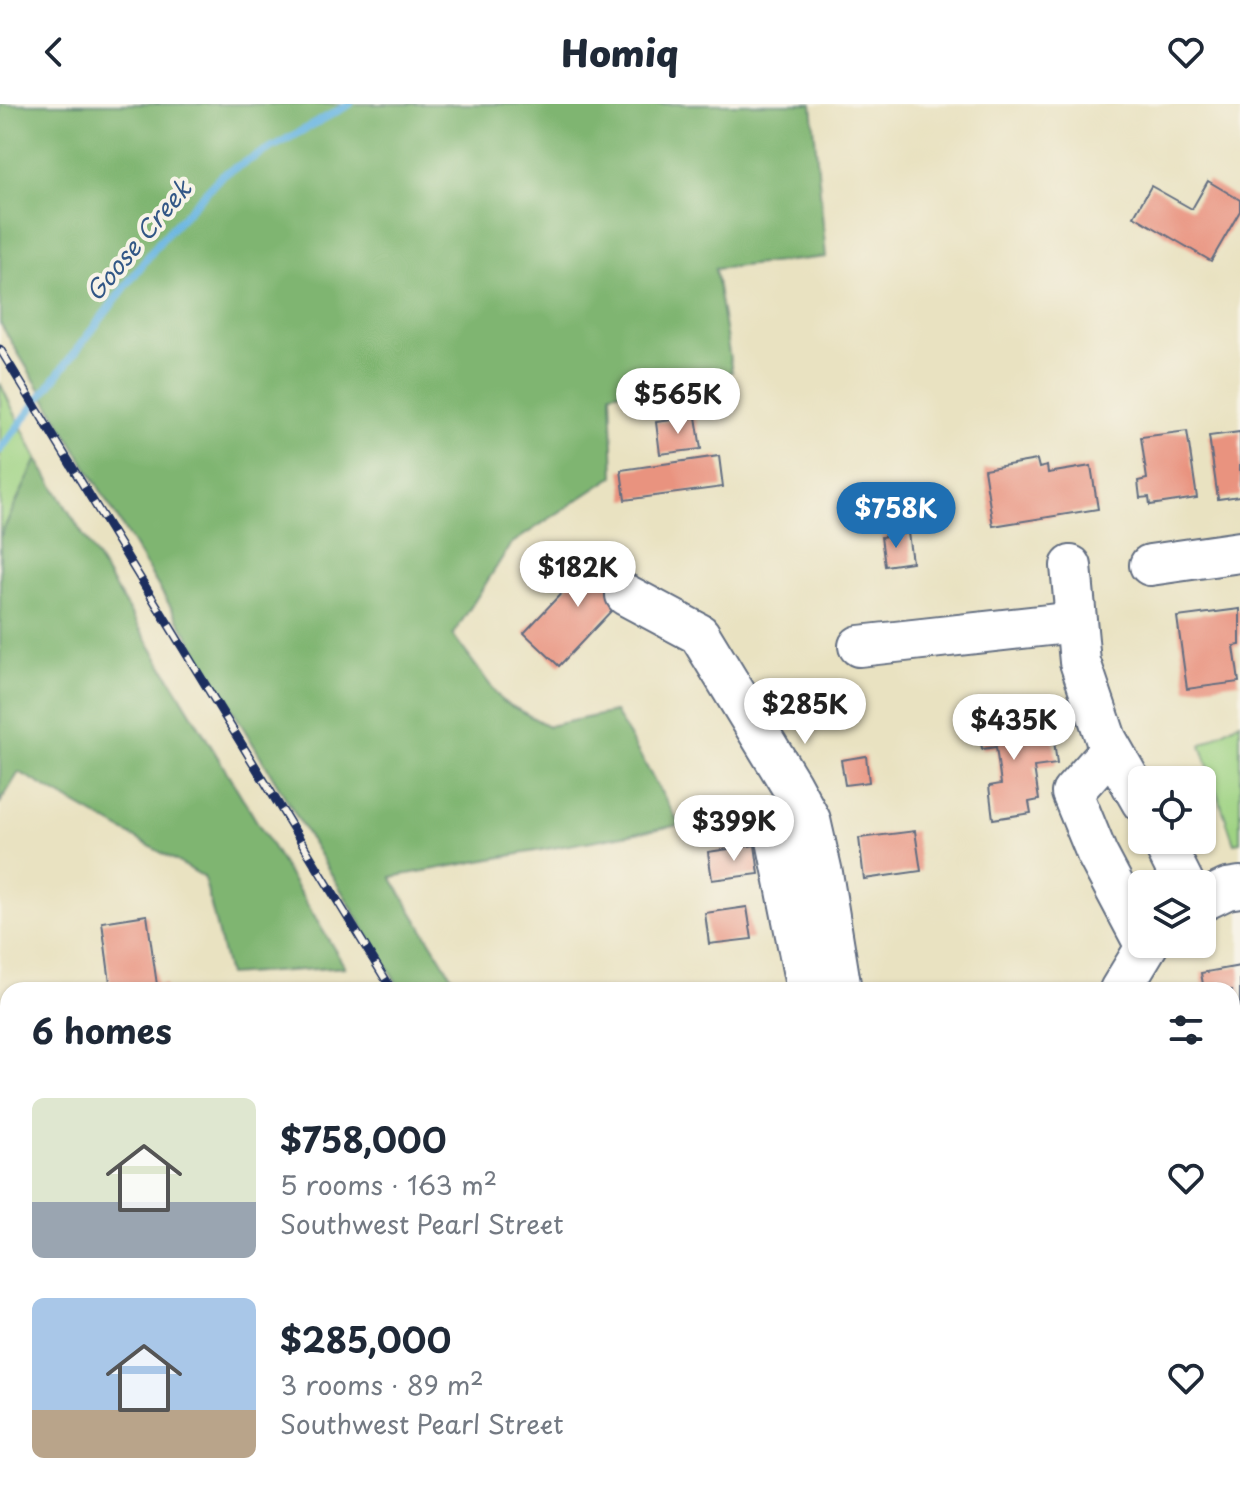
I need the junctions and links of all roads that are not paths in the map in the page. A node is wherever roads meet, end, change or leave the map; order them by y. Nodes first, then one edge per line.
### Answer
1 (1240, 552) edge
2 (1150, 565) dead end
3 (1071, 566) dead end
4 (626, 595) dead end
5 (1076, 622) junction
6 (859, 646) dead end
7 (1111, 749) junction
8 (1128, 778) edge
9 (777, 840) dead end
10 (1240, 887) edge
11 (1216, 894) edge
12 (1128, 913) edge
13 (1139, 958) edge
14 (805, 982) edge
15 (840, 982) edge
16 (1125, 982) edge

1 - 2 street
3 - 5 street
4 - 15 street
5 - 6 street
5 - 7 street
7 - 8 street
7 - 12 street
9 - 14 street
10 - 11 street
13 - 16 street

